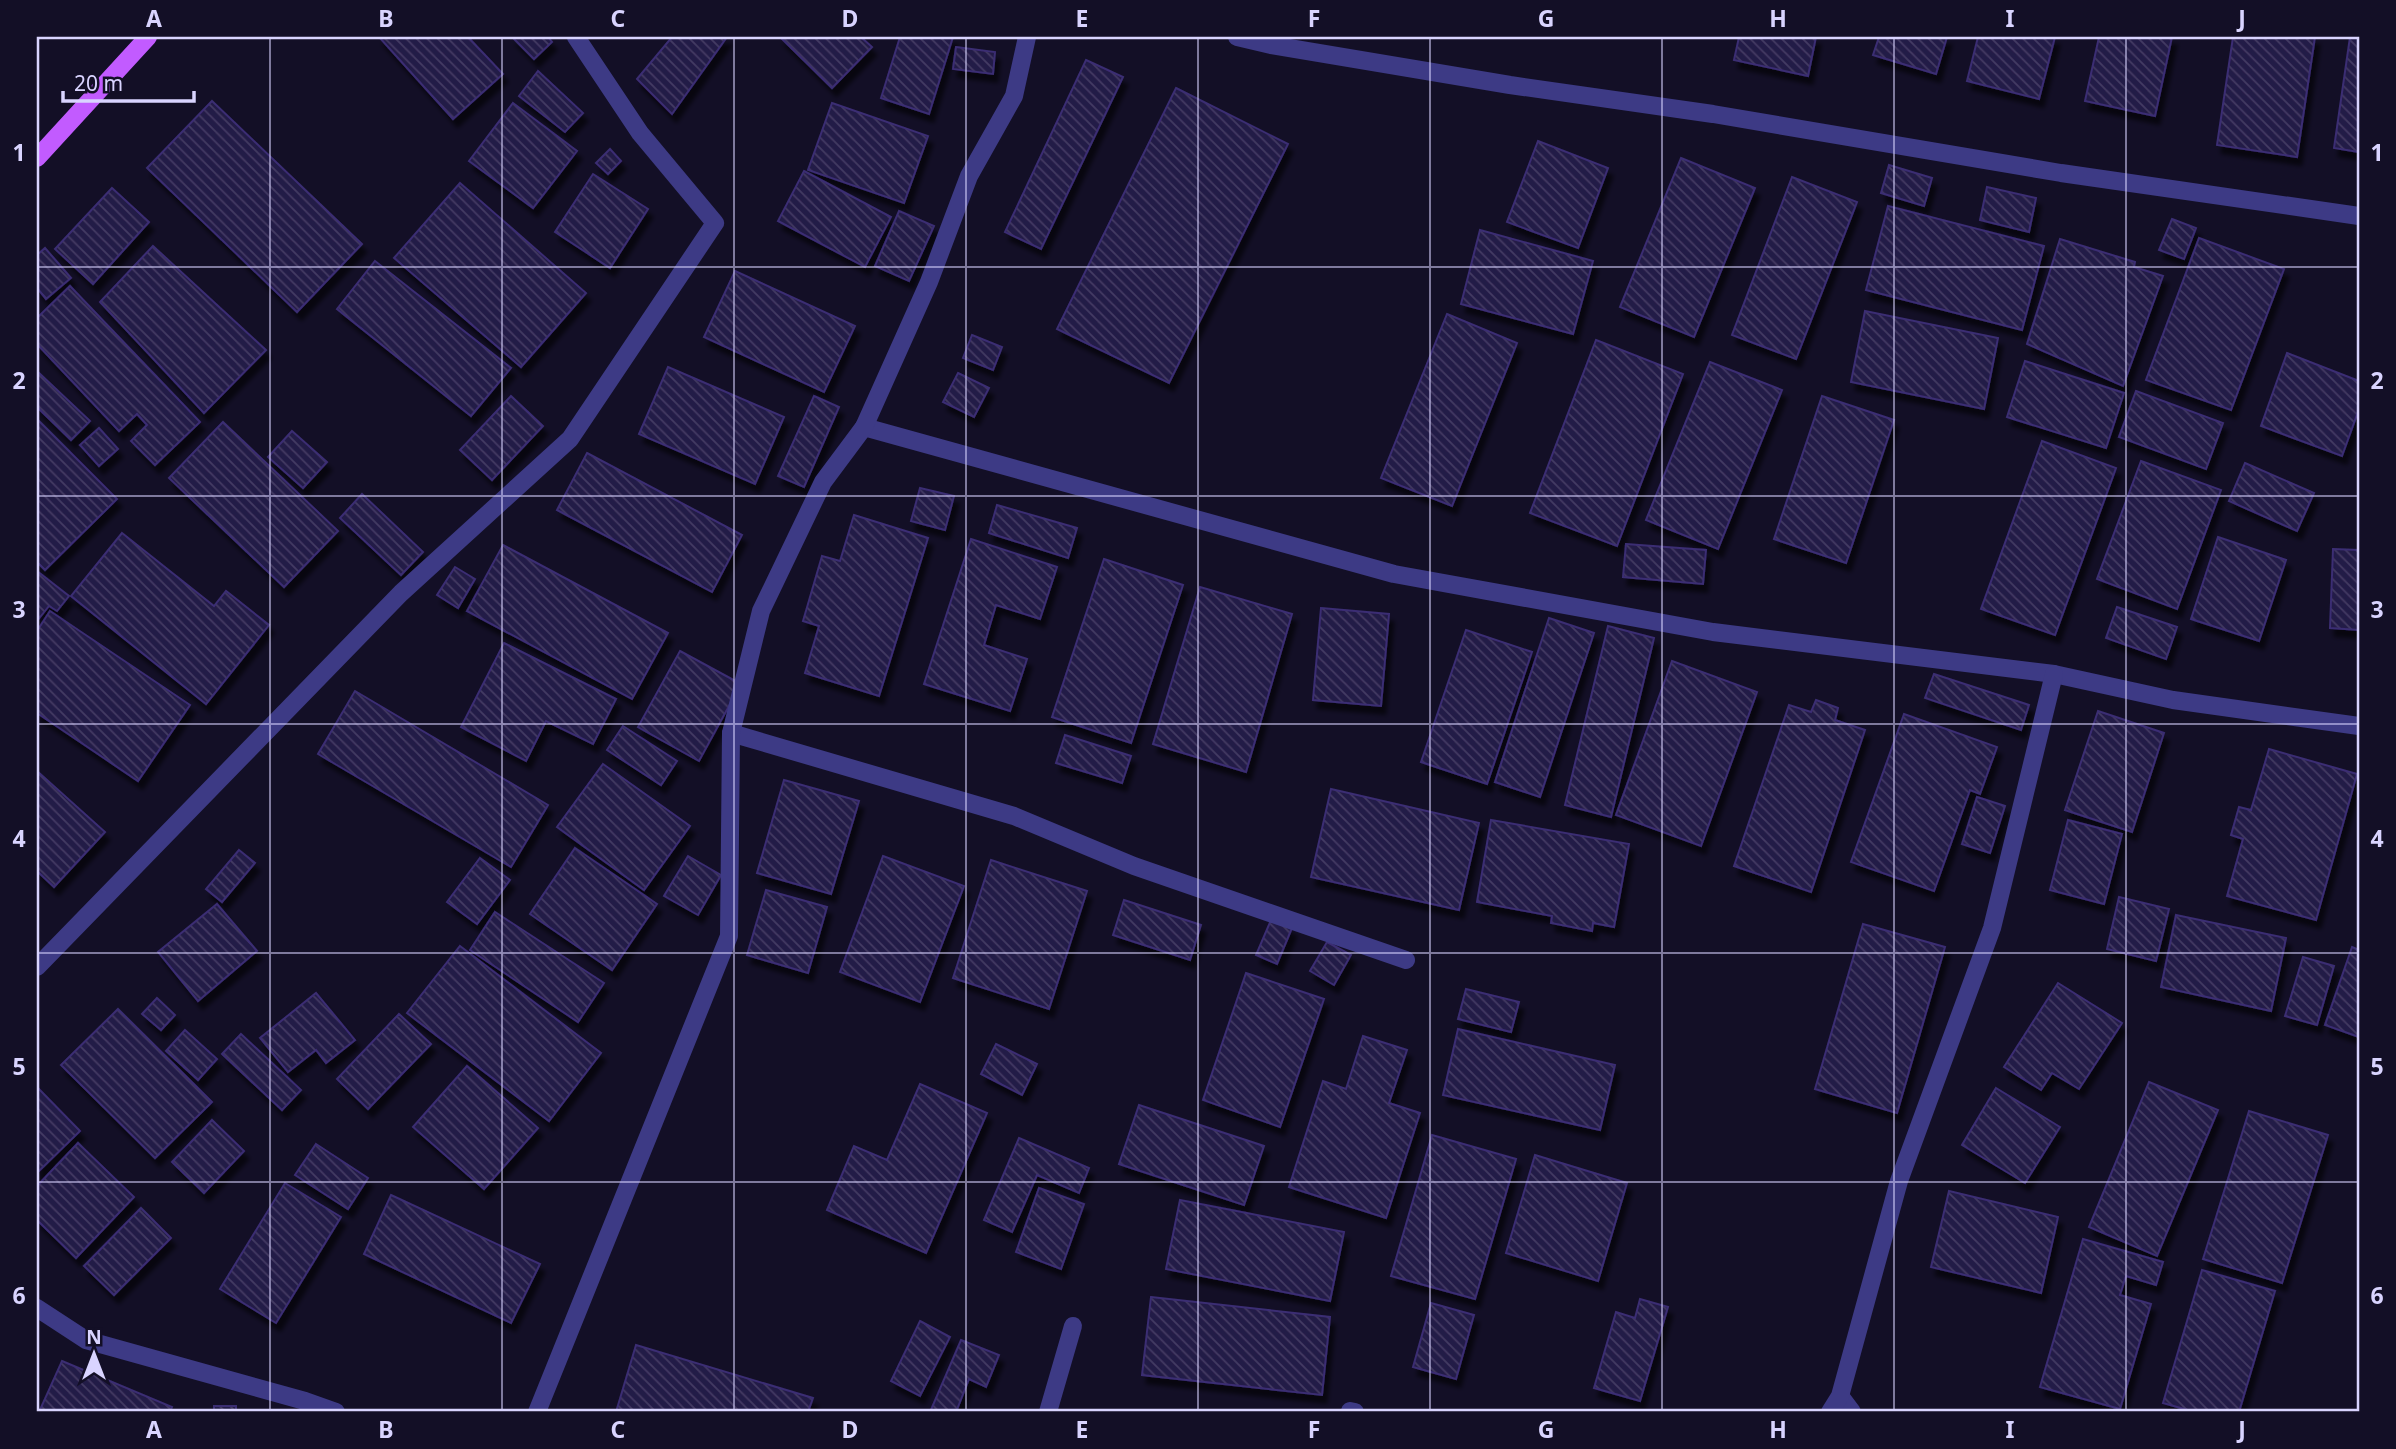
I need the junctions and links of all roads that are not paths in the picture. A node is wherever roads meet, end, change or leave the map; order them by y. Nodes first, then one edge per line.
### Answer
1 (148, 37) edge
2 (576, 37) edge
3 (1027, 37) edge
4 (1237, 37) edge
5 (1278, 41) edge
6 (37, 158) edge
7 (2359, 216) edge
8 (864, 427) junction
9 (2054, 674) junction
10 (2359, 726) edge
11 (730, 733) junction
12 (1406, 960) dead end
13 (37, 967) edge
14 (37, 1308) edge
15 (1073, 1326) dead end
16 (1840, 1396) junction
17 (336, 1412) edge
18 (537, 1412) edge
19 (1048, 1412) edge
20 (1830, 1412) edge
21 (1852, 1412) edge

1 - 6 main road
2 - 13 street
3 - 8 street
4 - 5 street
5 - 7 street
8 - 9 street
8 - 11 street
9 - 10 street
9 - 16 street
11 - 12 street
11 - 18 street
14 - 17 street
15 - 19 street
16 - 20 street
16 - 21 street

